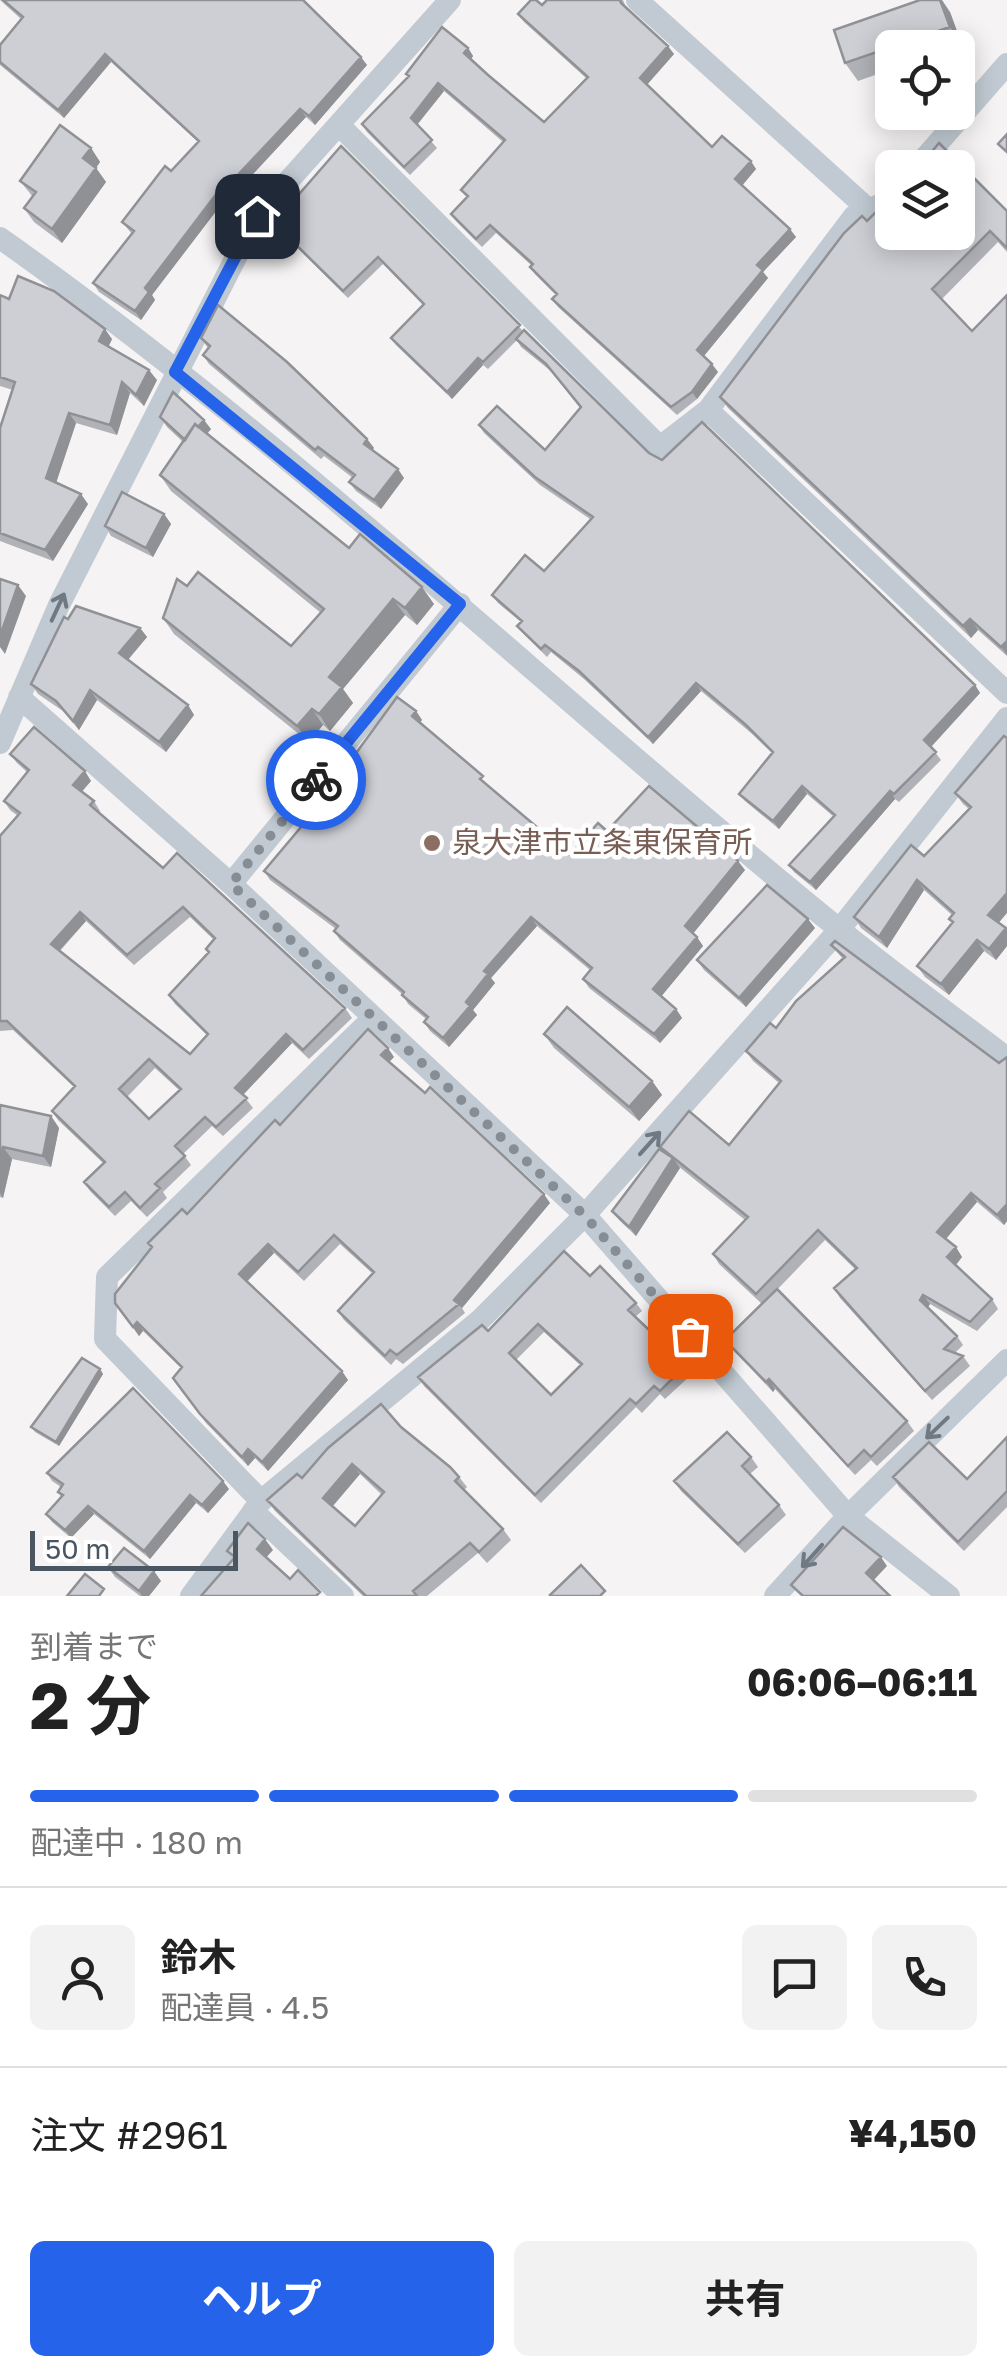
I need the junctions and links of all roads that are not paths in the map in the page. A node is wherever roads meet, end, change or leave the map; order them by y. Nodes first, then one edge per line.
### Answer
1 (450, 0) edge
2 (637, 0) edge
3 (1007, 64) edge
4 (340, 127) junction
5 (932, 150) edge
6 (875, 206) edge
7 (869, 210) junction
8 (0, 238) edge
9 (175, 372) junction
10 (708, 410) junction
11 (460, 604) junction
12 (1007, 693) edge
13 (19, 697) junction
14 (1007, 718) edge
15 (0, 743) edge
16 (231, 884) junction
17 (839, 930) junction
18 (372, 1019) junction
19 (1007, 1058) edge
20 (585, 1216) junction
21 (1007, 1360) edge
22 (257, 1506) junction
23 (848, 1516) junction
24 (191, 1596) edge
25 (344, 1596) edge
26 (775, 1596) edge
27 (949, 1596) edge

1 - 4 street
2 - 7 street
3 - 5 street
4 - 9 street
4 - 10 street
6 - 7 street
7 - 10 street
8 - 9 street
9 - 11 street
13 -> 9 street
10 - 12 street
11 - 16 street
11 - 17 street
13 - 15 street
13 - 16 street
14 - 17 street
16 - 18 street
17 - 19 street
20 -> 17 street
18 - 20 street
18 - 22 street
20 - 22 street
20 - 23 street
21 -> 23 street
22 - 24 street
22 - 25 street
23 -> 26 street
23 - 27 street

